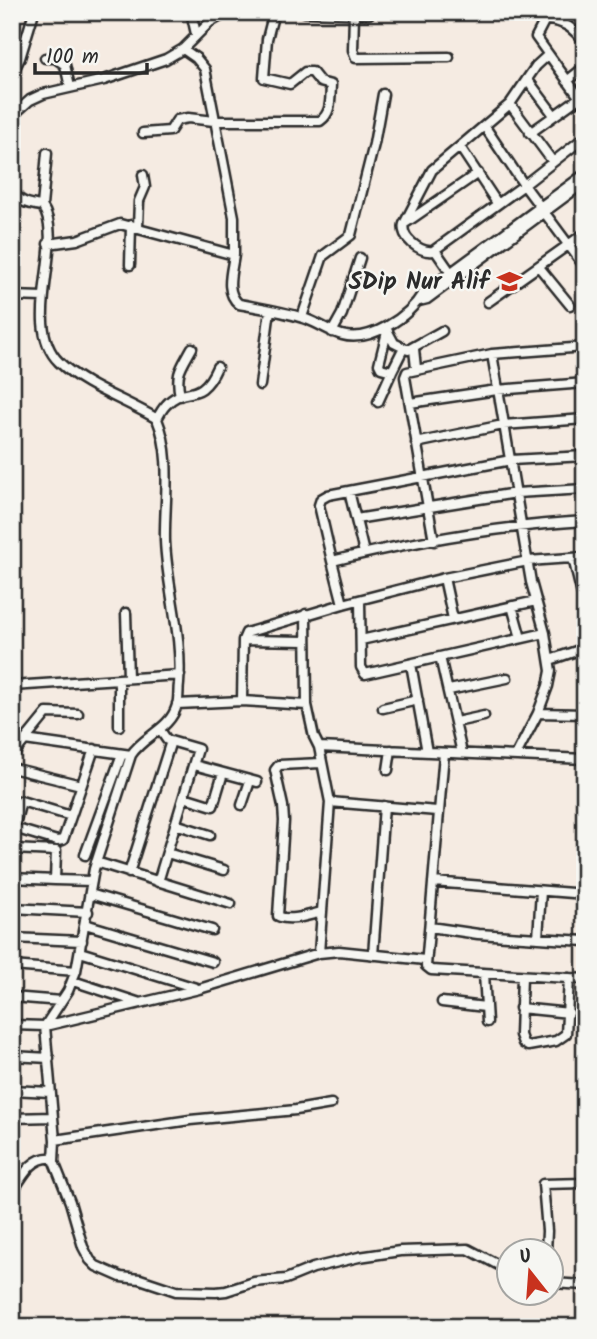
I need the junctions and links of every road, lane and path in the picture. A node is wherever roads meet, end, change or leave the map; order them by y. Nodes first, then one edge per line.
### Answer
1 (34, 12) edge
2 (191, 12) edge
3 (228, 12) edge
4 (274, 12) edge
5 (305, 12) edge
6 (369, 14) dead end
7 (354, 15) junction
8 (547, 16) edge
9 (196, 34) junction
10 (585, 43) edge
11 (183, 49) junction
12 (548, 55) junction
13 (449, 57) dead end
14 (45, 58) dead end
15 (585, 67) edge
16 (12, 74) edge
17 (527, 79) junction
18 (567, 81) junction
19 (70, 88) junction
20 (383, 94) dead end
21 (582, 101) edge
22 (510, 104) junction
23 (554, 115) junction
24 (12, 116) edge
25 (214, 121) junction
26 (485, 127) junction
27 (530, 133) junction
28 (143, 134) dead end
29 (585, 137) edge
30 (460, 147) junction
31 (47, 153) dead end
32 (553, 162) junction
33 (478, 173) junction
34 (585, 174) edge
35 (143, 175) dead end
36 (585, 182) edge
37 (524, 185) junction
38 (13, 190) edge
39 (561, 195) junction
40 (497, 203) junction
41 (42, 206) junction
42 (543, 208) junction
43 (404, 224) junction
44 (134, 226) junction
45 (585, 233) edge
46 (48, 244) junction
47 (568, 245) junction
48 (435, 250) junction
49 (234, 255) junction
50 (360, 258) dead end
51 (130, 265) dead end
52 (539, 267) junction
53 (585, 267) edge
54 (453, 276) junction
55 (12, 296) edge
56 (43, 297) junction
57 (488, 302) dead end
58 (570, 305) dead end
59 (270, 310) junction
60 (302, 317) junction
61 (387, 330) junction
62 (442, 331) dead end
63 (332, 332) junction
64 (585, 347) edge
65 (192, 348) dead end
66 (403, 349) junction
67 (414, 349) junction
68 (492, 354) junction
69 (217, 367) dead end
70 (416, 368) junction
71 (391, 372) junction
72 (585, 383) edge
73 (260, 386) dead end
74 (497, 390) junction
75 (180, 396) junction
76 (378, 402) dead end
77 (410, 403) junction
78 (157, 419) junction
79 (585, 419) edge
80 (503, 425) junction
81 (416, 443) junction
82 (585, 456) edge
83 (511, 460) junction
84 (422, 477) junction
85 (585, 489) edge
86 (349, 491) junction
87 (516, 493) junction
88 (427, 506) junction
89 (356, 519) junction
90 (585, 521) edge
91 (523, 524) junction
92 (434, 541) junction
93 (364, 554) junction
94 (585, 557) edge
95 (573, 558) junction
96 (528, 561) junction
97 (332, 562) junction
98 (443, 579) junction
99 (360, 600) junction
100 (536, 601) junction
101 (343, 604) junction
102 (512, 606) junction
103 (585, 607) edge
104 (126, 613) dead end
105 (306, 614) junction
106 (453, 619) junction
107 (545, 633) junction
108 (521, 638) junction
109 (243, 640) junction
110 (361, 640) junction
111 (306, 641) junction
112 (585, 648) edge
113 (440, 657) junction
114 (550, 660) junction
115 (411, 664) junction
116 (180, 674) junction
117 (123, 678) junction
118 (507, 678) dead end
119 (12, 686) edge
120 (449, 690) junction
121 (418, 700) junction
122 (242, 701) junction
123 (177, 705) junction
124 (307, 705) junction
125 (383, 708) dead end
126 (538, 713) junction
127 (78, 714) dead end
128 (585, 714) edge
129 (484, 716) dead end
130 (456, 722) junction
131 (120, 726) dead end
132 (160, 730) junction
133 (25, 740) junction
134 (171, 741) junction
135 (319, 747) junction
136 (94, 749) junction
137 (391, 750) junction
138 (427, 752) junction
139 (443, 753) junction
140 (462, 753) junction
141 (126, 755) junction
142 (516, 755) junction
143 (12, 756) edge
144 (585, 760) edge
145 (321, 764) junction
146 (194, 765) junction
147 (12, 768) edge
148 (388, 770) dead end
149 (223, 773) junction
150 (82, 785) junction
151 (184, 797) junction
152 (330, 802) junction
153 (242, 805) dead end
154 (384, 806) junction
155 (437, 811) junction
156 (71, 816) junction
157 (175, 824) junction
158 (210, 835) dead end
159 (12, 849) edge
160 (167, 853) junction
161 (85, 855) dead end
162 (96, 862) junction
163 (224, 870) dead end
164 (129, 873) junction
165 (12, 878) edge
166 (55, 880) junction
167 (92, 881) junction
168 (158, 882) junction
169 (433, 882) junction
170 (541, 891) junction
171 (90, 894) junction
172 (585, 894) edge
173 (231, 904) dead end
174 (12, 908) edge
175 (88, 912) junction
176 (322, 912) junction
177 (85, 924) junction
178 (430, 927) junction
179 (212, 930) dead end
180 (12, 937) edge
181 (538, 938) junction
182 (82, 941) junction
183 (585, 942) edge
184 (80, 952) junction
185 (319, 953) junction
186 (373, 954) junction
187 (425, 960) junction
188 (213, 962) dead end
189 (12, 967) edge
190 (76, 971) junction
191 (484, 974) junction
192 (523, 976) junction
193 (569, 978) junction
194 (585, 979) edge
195 (73, 981) junction
196 (199, 989) junction
197 (12, 997) edge
198 (61, 1001) junction
199 (442, 1002) dead end
200 (141, 1003) junction
201 (485, 1007) junction
202 (520, 1008) junction
203 (569, 1013) junction
204 (487, 1022) dead end
205 (12, 1025) edge
206 (46, 1026) junction
207 (12, 1056) edge
208 (49, 1058) junction
209 (12, 1090) edge
210 (50, 1092) junction
211 (331, 1104) dead end
212 (52, 1117) junction
213 (12, 1118) edge
214 (55, 1140) junction
215 (54, 1158) junction
216 (585, 1183) edge
217 (12, 1193) edge
218 (547, 1238) edge
219 (496, 1264) edge
220 (566, 1283) edge
221 (585, 1284) edge

1 - 16 street
2 - 9 street
3 - 9 street
4 - 25 street
5 - 7 street
6 - 7 street
7 - 13 street
8 - 10 street
8 - 12 street
9 - 11 street
11 - 19 street
11 - 25 street
12 - 17 street
12 - 18 street
14 - 19 street
15 - 18 street
17 - 22 street
17 - 23 street
18 - 21 street
19 - 24 street
20 - 60 street
21 - 23 street
22 - 26 street
22 - 27 street
23 - 27 street
25 - 28 street
25 - 49 street
26 - 30 street
26 - 37 street
27 - 32 street
29 - 32 street
30 - 33 street
30 - 43 street
31 - 41 street
32 - 37 street
33 - 40 street
33 - 43 street
34 - 39 street
35 - 44 street
36 - 39 street
37 - 40 street
37 - 42 street
38 - 41 street
39 - 42 street
40 - 48 street
41 - 46 street
42 - 47 street
42 - 54 street
43 - 48 street
44 - 46 street
44 - 49 street
44 - 51 street
45 - 47 street
46 - 56 street
47 - 52 street
47 - 53 street
48 - 54 street
49 - 59 street
50 - 63 street
52 - 57 street
52 - 58 street
54 - 61 street
55 - 56 street
56 - 78 street
59 - 60 street
59 - 73 street
60 - 63 street
61 - 63 street
61 - 66 street
61 - 71 street
62 - 67 street
64 - 68 street
65 - 75 street
66 - 67 street
66 - 71 street
67 - 70 street
68 - 70 street
68 - 74 street
69 - 75 street
70 - 77 street
71 - 76 street
72 - 74 street
74 - 77 street
74 - 80 street
75 - 78 street
77 - 81 street
78 - 116 street
79 - 80 street
80 - 81 street
80 - 83 street
81 - 84 street
82 - 83 street
83 - 84 street
83 - 87 street
84 - 86 street
84 - 88 street
85 - 87 street
86 - 89 street
86 - 97 street
87 - 88 street
87 - 91 street
88 - 89 street
88 - 92 street
89 - 93 street
90 - 91 street
91 - 92 street
91 - 96 street
92 - 93 street
93 - 97 street
94 - 95 street
95 - 96 street
95 - 103 street
96 - 98 street
96 - 100 street
97 - 101 street
98 - 99 street
98 - 106 street
99 - 101 street
99 - 110 street
100 - 102 street
100 - 107 street
101 - 105 street
102 - 106 street
102 - 108 street
104 - 117 street
105 - 109 street
105 - 111 street
106 - 110 street
107 - 108 street
107 - 114 street
108 - 113 street
109 - 111 street
109 - 122 street
110 - 115 street
111 - 124 street
112 - 114 street
113 - 115 street
113 - 120 street
114 - 126 street
115 - 121 street
116 - 117 street
116 - 123 street
117 - 119 street
117 - 131 street
118 - 120 street
120 - 130 street
121 - 125 street
121 - 138 street
122 - 123 street
122 - 124 street
123 - 132 street
124 - 135 street
126 - 128 street
126 - 142 street
127 - 133 street
129 - 130 street
130 - 140 street
132 - 134 street
132 - 141 street
133 - 136 street
133 - 143 street
134 - 146 street
134 - 164 street
135 - 137 street
135 - 145 street
136 - 141 street
136 - 150 street
137 - 138 street
137 - 148 street
138 - 139 street
139 - 140 street
139 - 155 street
140 - 142 street
141 - 161 street
141 - 162 street
142 - 144 street
145 - 152 street
145 - 176 street
146 - 149 street
146 - 151 street
147 - 150 street
149 - 151 street
149 - 153 street
150 - 156 street
151 - 157 street
152 - 154 street
152 - 176 street
154 - 155 street
154 - 186 street
155 - 169 street
156 - 156 street
157 - 158 street
157 - 160 street
159 - 166 street
160 - 163 street
160 - 168 street
162 - 164 street
162 - 167 street
164 - 168 street
165 - 166 street
166 - 167 street
167 - 171 street
168 - 173 street
169 - 170 street
169 - 178 street
170 - 172 street
170 - 181 street
171 - 175 street
171 - 179 street
174 - 175 street
175 - 177 street
176 - 185 street
177 - 182 street
177 - 188 street
178 - 181 street
178 - 187 street
180 - 182 street
181 - 183 street
182 - 184 street
184 - 190 street
184 - 196 street
185 - 186 street
185 - 196 street
186 - 187 street
187 - 191 street
189 - 190 street
190 - 195 street
191 - 192 street
191 - 201 street
192 - 193 street
192 - 202 street
193 - 194 street
193 - 203 street
195 - 198 street
195 - 200 street
196 - 200 street
197 - 198 street
198 - 206 street
199 - 201 street
200 - 206 street
201 - 204 street
202 - 203 street
202 - 203 street
205 - 206 street
206 - 208 street
207 - 208 street
208 - 210 street
209 - 210 street
210 - 212 street
211 - 214 street
212 - 213 street
212 - 214 street
214 - 215 street
215 - 217 street
215 - 219 street
216 - 218 street
220 - 221 street

